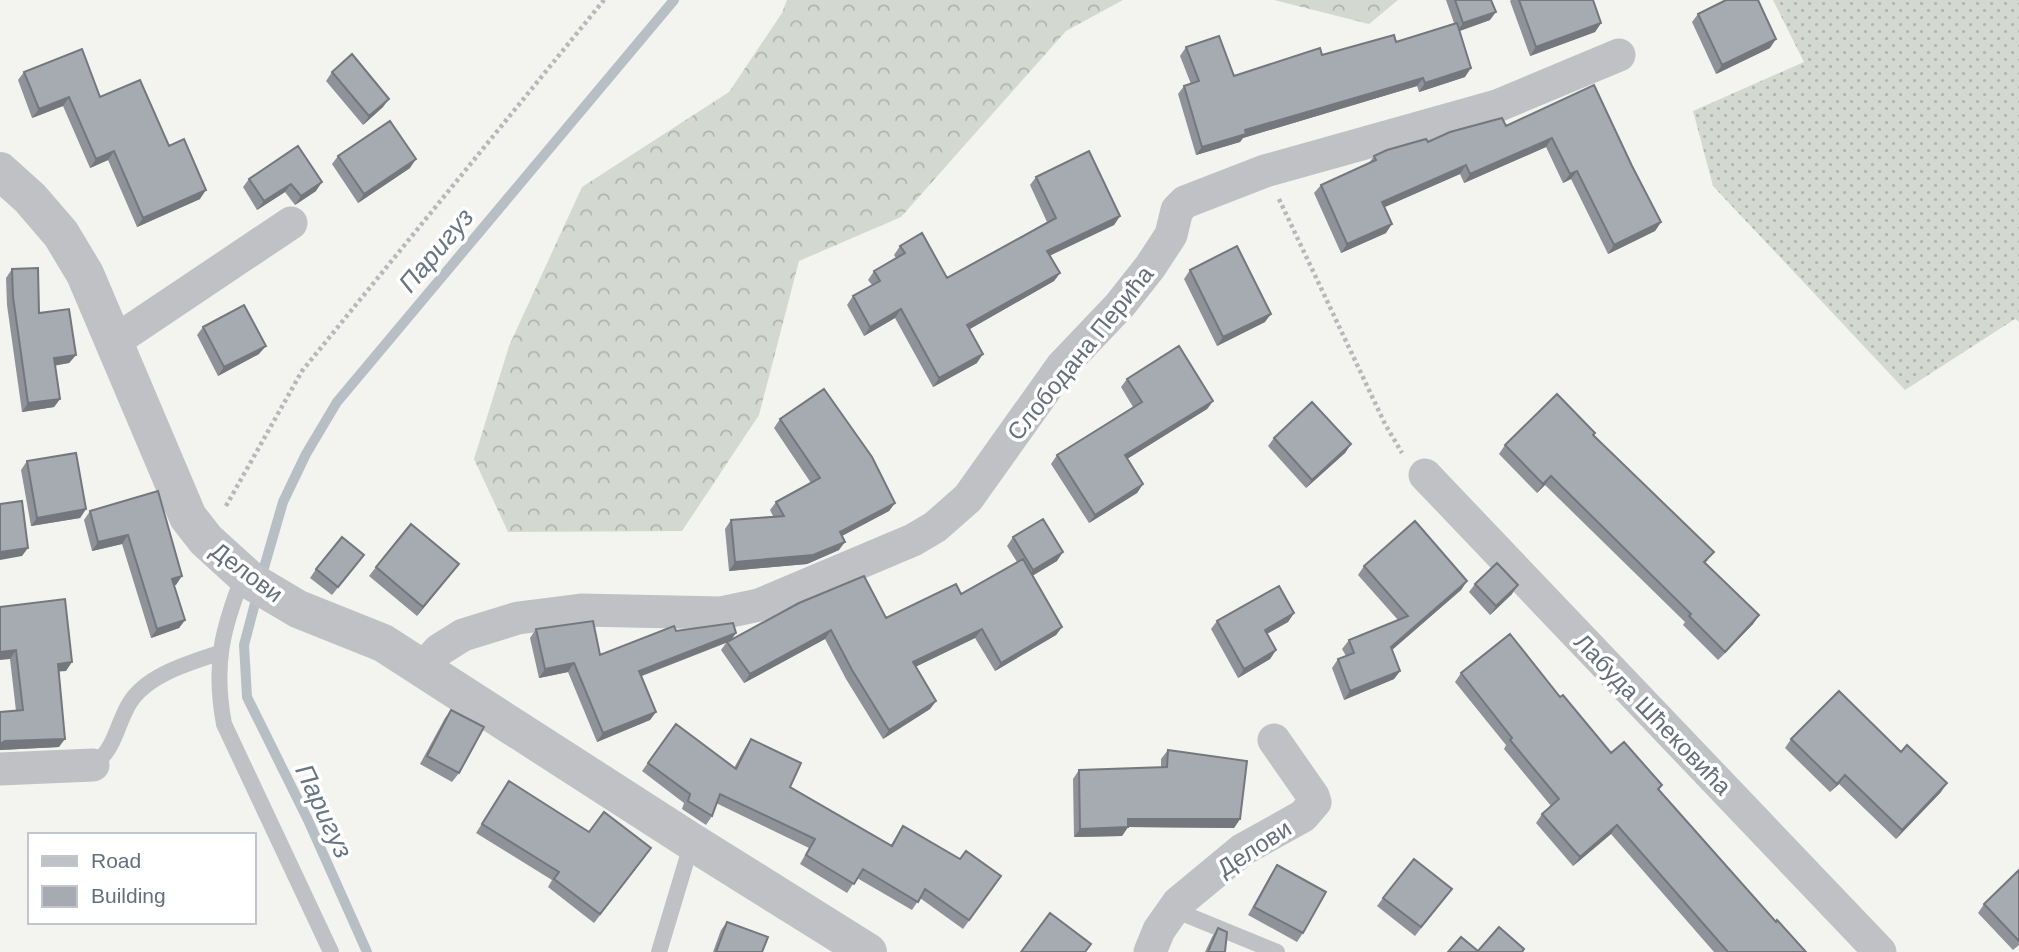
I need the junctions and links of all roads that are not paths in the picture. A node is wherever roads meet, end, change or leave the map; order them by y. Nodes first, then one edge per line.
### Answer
1 (1619, 55) dead end
2 (0, 171) edge
3 (291, 223) dead end
4 (115, 341) junction
5 (1425, 475) road end
6 (247, 578) junction
7 (219, 653) junction
8 (423, 668) junction
9 (1274, 740) dead end
10 (93, 765) joint
11 (0, 769) edge
12 (692, 842) junction
13 (1172, 909) junction
14 (331, 952) edge
15 (659, 952) edge
16 (868, 952) edge
17 (1150, 952) edge
18 (1277, 952) edge
19 (1880, 952) edge

1 - 8 street, Слободана Перића
2 - 4 street, Делови
3 - 4 street
4 - 6 street, Делови
5 - 19 street, Лабуда Шћековића
6 - 7 lane
6 - 8 street, Делови
7 - 10 lane
7 - 14 lane
8 - 12 street, Делови
9 - 13 street, Делови
10 - 11 street
12 - 15 lane
12 - 16 street, Делови
13 - 17 street, Делови
13 - 18 lane

